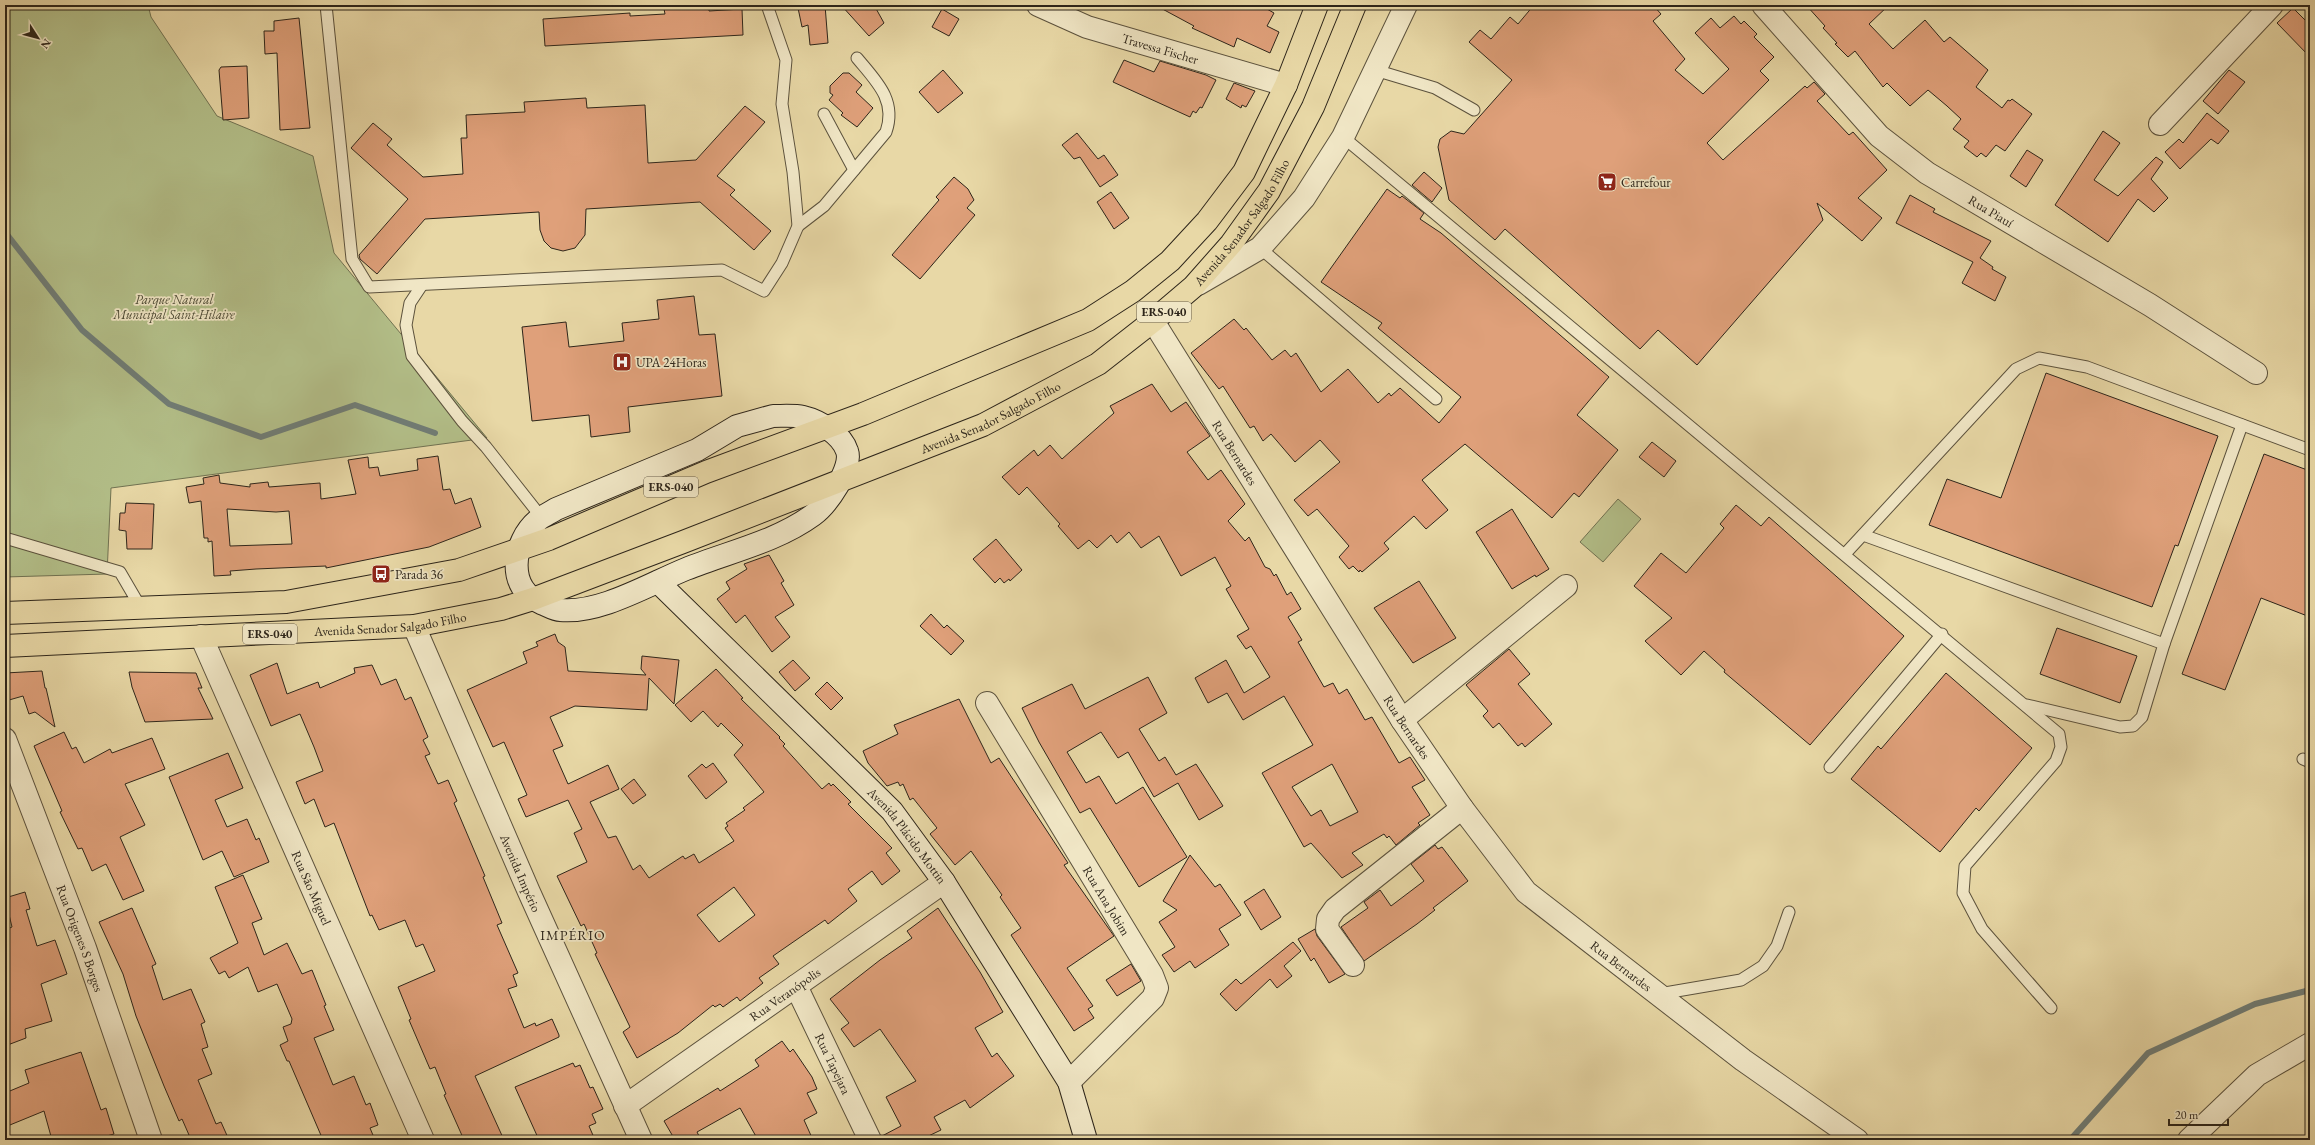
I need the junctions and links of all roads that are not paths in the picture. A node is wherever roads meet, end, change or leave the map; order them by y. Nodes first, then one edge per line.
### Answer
1 (326, 5) edge
2 (767, 5) edge
3 (1038, 5) edge
4 (1317, 5) edge
5 (1355, 5) edge
6 (1406, 5) edge
7 (1763, 5) edge
8 (2272, 5) edge
9 (857, 58) dead end
10 (1375, 70) junction
11 (1286, 85) junction
12 (1474, 110) dead end
13 (824, 114) dead end
14 (2160, 124) dead end
15 (1343, 137) junction
16 (854, 170) junction
17 (798, 226) junction
18 (1260, 248) junction
19 (422, 285) junction
20 (1193, 287) junction
21 (1153, 321) junction
22 (2256, 373) dead end
23 (1436, 399) dead end
24 (2242, 425) junction
25 (826, 427) junction
26 (2310, 450) edge
27 (841, 480) junction
28 (542, 518) junction
29 (1863, 535) junction
30 (5, 538) edge
31 (518, 550) junction
32 (1845, 554) junction
33 (658, 582) junction
34 (1566, 586) dead end
35 (533, 599) junction
36 (141, 608) junction
37 (5, 613) edge
38 (414, 626) junction
39 (1942, 634) junction
40 (201, 636) junction
41 (2164, 644) junction
42 (5, 646) edge
43 (987, 703) dead end
44 (2024, 704) junction
45 (1402, 720) junction
46 (5, 739) edge
47 (1830, 767) dead end
48 (1462, 808) junction
49 (944, 882) junction
50 (1790, 912) dead end
51 (1352, 965) dead end
52 (796, 986) junction
53 (1657, 994) junction
54 (2051, 1008) dead end
55 (2310, 1044) edge
56 (1069, 1082) junction
57 (624, 1106) junction
58 (151, 1140) edge
59 (422, 1140) edge
60 (641, 1140) edge
61 (870, 1140) edge
62 (1086, 1140) edge
63 (1857, 1140) edge
64 (2189, 1140) edge

1 - 19 lane
2 - 17 lane
3 - 11 street, Travessa Fischer
4 - 11 main road, Avenida Senador Salgado Filho / ERS-040
5 - 20 main road, Avenida Senador Salgado Filho / ERS-040
6 - 10 street
7 - 22 street, Rua Piauí
8 - 14 street
9 - 16 lane
10 - 12 lane
10 - 15 street
11 - 25 main road, Avenida Senador Salgado Filho / ERS-040
13 - 16 lane
15 - 18 street
15 - 32 lane
16 - 17 lane
17 - 19 lane
18 - 20 street
18 - 23 lane
19 - 28 lane
20 - 21 main road, Avenida Senador Salgado Filho / ERS-040
21 - 27 main road, Avenida Senador Salgado Filho / ERS-040
21 - 45 street, Rua Bernardes
24 - 26 lane
24 - 29 lane
24 - 41 lane
25 - 27 street
25 - 28 street
25 - 31 main road, Avenida Senador Salgado Filho / ERS-040
27 - 33 street
27 - 35 main road, Avenida Senador Salgado Filho / ERS-040
28 - 31 street
29 - 32 lane
29 - 41 lane
30 - 36 lane
31 - 35 street
31 - 36 main road, Avenida Senador Salgado Filho / ERS-040
32 - 39 lane
33 - 35 street
33 - 49 street, Avenida Plácido Mottin
34 - 45 street
35 - 38 main road, Avenida Senador Salgado Filho / ERS-040
36 - 37 main road, Avenida Senador Salgado Filho / ERS-040
38 - 40 main road, Avenida Senador Salgado Filho / ERS-040
38 - 57 street, Avenida Império
39 - 44 lane
39 - 47 lane
40 - 42 main road, Avenida Senador Salgado Filho / ERS-040
40 - 59 street, Rua São Miguel
41 - 44 lane
43 - 56 street, Rua Ana Jobim
44 - 54 lane
45 - 48 street, Rua Bernardes
46 - 58 street, Rua Origenes S Borges
48 - 51 street
48 - 53 street, Rua Bernardes
49 - 52 street, Rua Veranópolis
49 - 56 street, Avenida Plácido Mottin
50 - 53 lane
52 - 57 street, Rua Veranópolis
52 - 61 street, Rua Tapejara
53 - 63 street, Rua Bernardes
55 - 64 street
56 - 62 street, Avenida Plácido Mottin
57 - 60 street, Avenida Império

